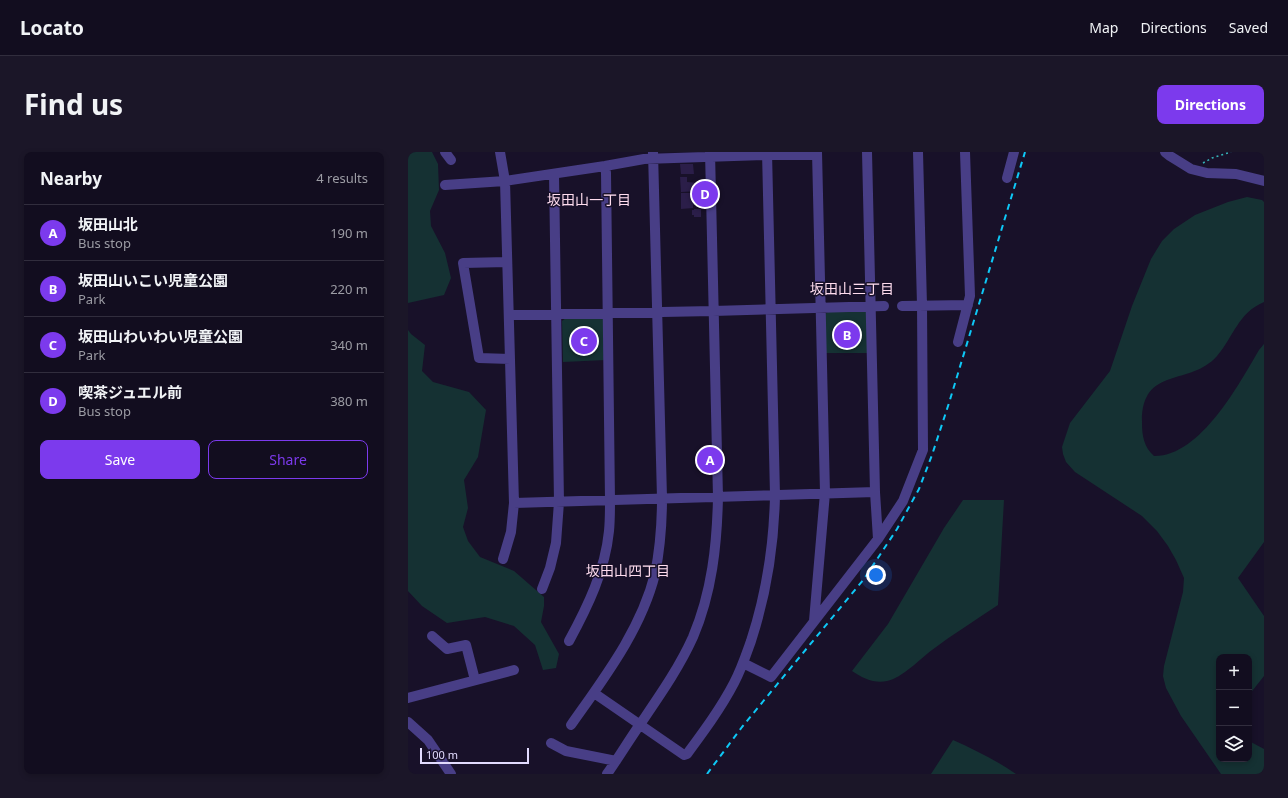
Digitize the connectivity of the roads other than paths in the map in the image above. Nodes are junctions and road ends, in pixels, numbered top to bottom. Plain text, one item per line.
1 (500, 152) edge
2 (867, 152) edge
3 (918, 152) edge
4 (965, 152) edge
5 (1014, 152) edge
6 (1165, 152) edge
7 (767, 153) edge
8 (817, 153) edge
9 (710, 154) edge
10 (654, 155) edge
11 (604, 166) junction
12 (554, 174) junction
13 (1007, 178) dead end
14 (505, 181) junction
15 (1264, 181) edge
16 (445, 185) dead end
17 (507, 262) junction
18 (922, 305) junction
19 (968, 305) junction
20 (884, 306) dead end
21 (902, 306) dead end
22 (871, 307) junction
23 (771, 309) junction
24 (822, 309) junction
25 (713, 311) junction
26 (658, 312) junction
27 (607, 313) junction
28 (556, 314) junction
29 (509, 315) junction
30 (958, 342) dead end
31 (510, 359) junction
32 (875, 492) junction
33 (825, 493) junction
34 (775, 495) junction
35 (718, 497) junction
36 (662, 498) junction
37 (610, 500) junction
38 (559, 502) junction
39 (514, 503) junction
40 (878, 539) junction
41 (503, 559) dead end
42 (542, 589) dead end
43 (814, 622) junction
44 (432, 636) dead end
45 (570, 641) dead end
46 (743, 663) junction
47 (514, 670) dead end
48 (475, 680) junction
49 (594, 693) junction
50 (408, 698) edge
51 (408, 722) edge
52 (571, 725) dead end
53 (640, 725) junction
54 (551, 744) dead end
55 (616, 761) junction
56 (451, 774) edge
57 (607, 774) edge

1 - 14 street
2 - 22 street
3 - 18 street
4 - 19 street
5 - 13 street
6 - 15 street
7 - 8 street
7 - 9 street
7 - 23 street
8 - 24 street
9 - 10 street
9 - 25 street
10 - 11 street
10 - 26 street
11 - 12 street
11 - 27 street
12 - 14 street
12 - 28 street
14 - 16 street
14 - 17 street
17 - 29 street
17 - 31 street
18 - 19 street
18 - 21 street
18 - 40 street
19 - 30 street
20 - 22 street
22 - 24 street
22 - 32 street
23 - 24 street
23 - 25 street
23 - 34 street
24 - 33 street
25 - 26 street
25 - 35 street
26 - 27 street
26 - 36 street
27 - 28 street
27 - 37 street
28 - 29 street
28 - 38 street
29 - 31 street
31 - 39 street
32 - 33 street
32 - 40 street
33 - 34 street
33 - 43 street
34 - 35 street
34 - 46 street
35 - 36 street
35 - 53 street
36 - 37 street
36 - 49 street
37 - 38 street
37 - 45 street
38 - 39 street
38 - 42 street
39 - 41 street
40 - 43 street
43 - 46 street
44 - 48 street
46 - 53 street
47 - 48 street
48 - 50 street
49 - 52 street
49 - 53 street
51 - 56 street
53 - 55 street
54 - 55 street
55 - 57 street

